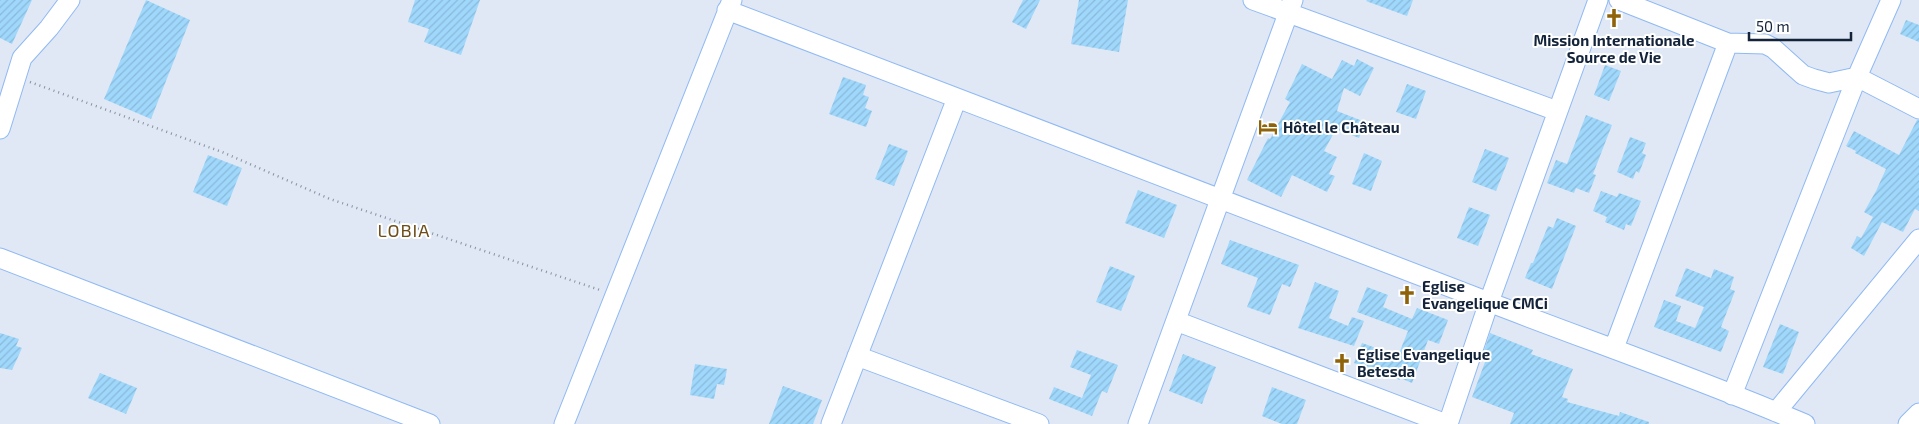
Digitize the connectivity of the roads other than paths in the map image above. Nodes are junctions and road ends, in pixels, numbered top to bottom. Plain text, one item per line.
1 (70, 0) edge
2 (1253, 0) edge
3 (1598, 0) edge
4 (1619, 0) edge
5 (1892, 0) edge
6 (729, 5) edge
7 (1291, 6) edge
8 (1728, 43) junction
9 (1857, 77) junction
10 (957, 98) junction
11 (1919, 109) edge
12 (1557, 111) junction
13 (0, 129) edge
14 (1220, 197) junction
15 (1919, 239) edge
16 (0, 258) edge
17 (1489, 302) junction
18 (1176, 321) junction
19 (1614, 348) junction
20 (857, 356) junction
21 (1732, 395) junction
22 (1776, 412) junction
23 (1919, 413) edge
24 (430, 424) edge
25 (564, 424) edge
26 (831, 424) edge
27 (1039, 424) edge
28 (1138, 424) edge
29 (1447, 424) edge
30 (1805, 424) edge
31 (1908, 424) edge

1 - 13 street
2 - 7 street
3 - 12 street
4 - 8 street
5 - 9 street
6 - 10 street
6 - 25 street
7 - 12 street
7 - 14 street
8 - 9 street
8 - 19 street
9 - 11 street
9 - 21 street
10 - 14 street
10 - 20 street
12 - 17 street
14 - 17 street
14 - 18 street
15 - 22 street
16 - 24 street
17 - 19 street
17 - 29 street
18 - 28 street
18 - 29 street
19 - 21 street
20 - 26 street
20 - 27 street
21 - 22 street
22 - 30 street
23 - 31 street

